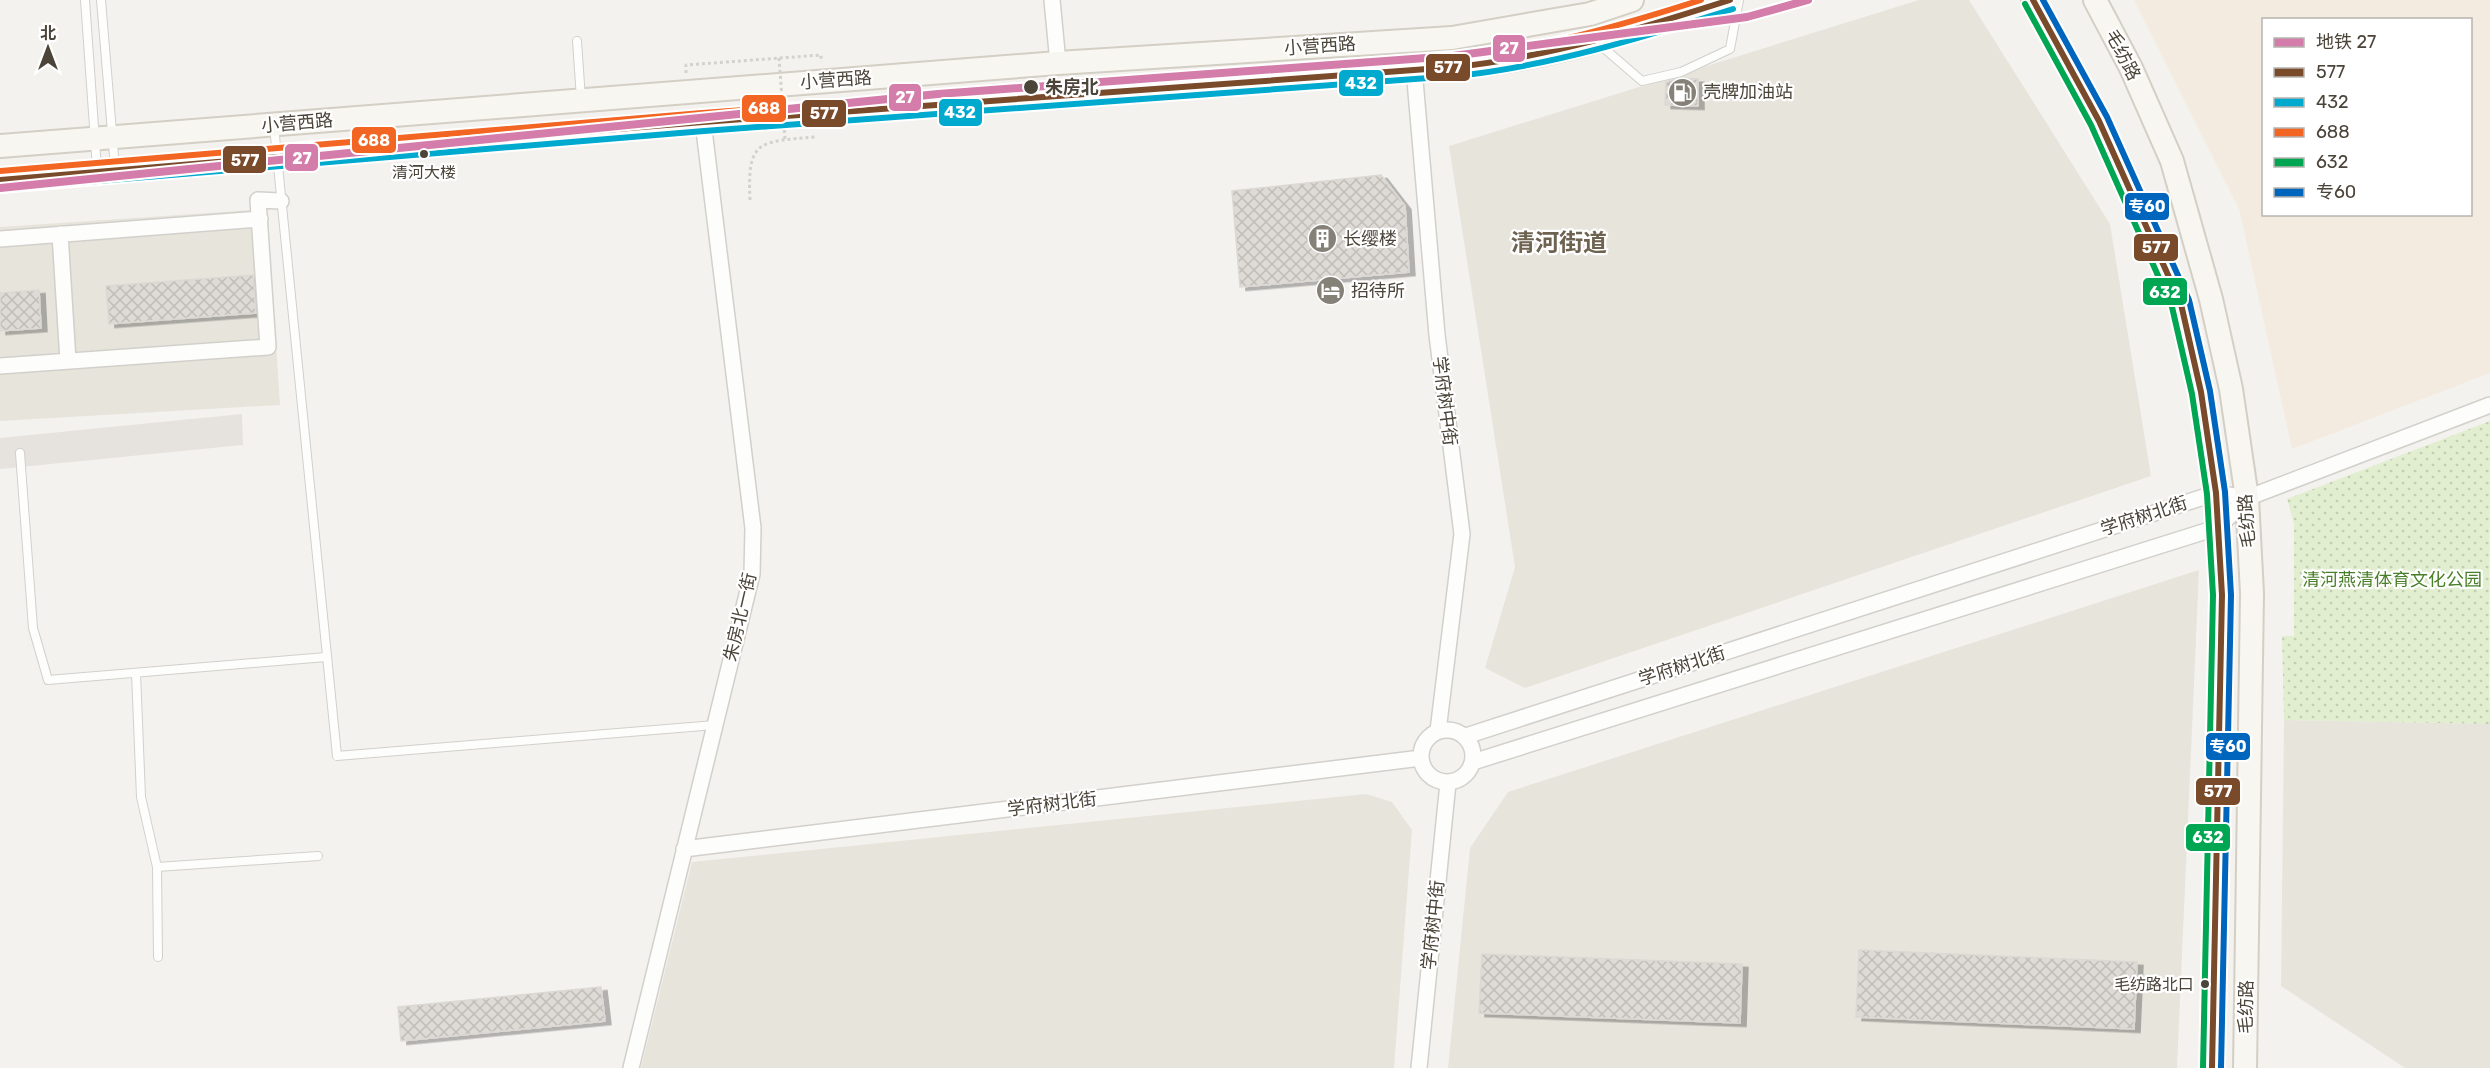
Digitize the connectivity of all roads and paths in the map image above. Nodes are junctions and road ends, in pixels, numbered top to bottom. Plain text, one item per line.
1 (85, 0) edge
2 (101, 0) edge
3 (1052, 0) edge
4 (1632, 0) edge
5 (1730, 0) edge
6 (1739, 0) edge
7 (2033, 0) edge
8 (2095, 0) edge
9 (577, 41) dead end
10 (1598, 43) junction
11 (779, 58) junction
12 (1058, 63) junction
13 (821, 64) dead end
14 (1414, 69) junction
15 (687, 75) dead end
16 (581, 100) junction
17 (703, 122) junction
18 (274, 125) junction
19 (815, 137) dead end
20 (103, 138) junction
21 (785, 139) junction
22 (0, 146) edge
23 (276, 157) junction
24 (106, 170) junction
25 (0, 180) edge
26 (750, 200) dead end
27 (281, 201) junction
28 (260, 219) junction
29 (60, 234) junction
30 (0, 238) edge
31 (68, 361) junction
32 (0, 366) edge
33 (2490, 405) edge
34 (20, 453) dead end
35 (2216, 493) junction
36 (2247, 498) junction
37 (2219, 527) junction
38 (326, 657) junction
39 (136, 673) junction
40 (715, 725) junction
41 (1438, 731) junction
42 (1466, 736) junction
43 (1420, 758) junction
44 (1473, 762) junction
45 (1448, 783) junction
46 (684, 849) junction
47 (318, 856) dead end
48 (157, 867) junction
49 (158, 957) dead end
50 (631, 1068) edge
51 (1419, 1068) edge
52 (2212, 1068) edge
53 (2245, 1068) edge

1 - 20 lane
2 - 20 lane
3 - 12 street
4 - 12 main road, 小营西路
5 - 10 main road, 小营西路
6 - 10 lane
7 - 35 main road, 毛纺路
8 - 36 main road, 毛纺路
9 - 16 lane
10 - 14 main road, 小营西路
11 - 13 path
11 - 15 path
11 - 21 path, bridge
12 - 16 main road, 小营西路
14 - 17 main road, 小营西路
14 - 41 street, 学府树中街
16 - 18 main road, 小营西路
17 - 23 main road, 小营西路
17 - 40 street, 朱房北一街
18 - 20 main road, 小营西路
18 - 23 lane
19 - 21 path
20 - 22 main road, 小营西路
20 - 24 lane
20 - 24 lane
21 - 26 path
23 - 24 main road, 小营西路
23 - 27 lane
24 - 25 main road, 小营西路
27 - 28 street
27 - 38 lane
28 - 29 street
28 - 31 street
29 - 30 street
29 - 31 street
31 - 32 street
33 - 36 street
34 - 39 lane
35 - 36 street, 学府树北街
35 - 37 main road, 毛纺路
35 - 42 street, 学府树北街
36 - 37 street, 学府树北街
36 - 53 main road, 毛纺路
37 - 44 street, 学府树北街
37 - 52 main road, 毛纺路
38 - 39 lane
38 - 40 lane
39 - 48 lane
40 - 46 street, 朱房北一街
41 - 42 street
41 - 43 street
42 - 44 street
43 - 45 street
43 - 46 street, 学府树北街
44 - 45 street
45 - 51 street, 学府树中街
46 - 50 street, 朱房北一街
47 - 48 lane
48 - 49 lane

